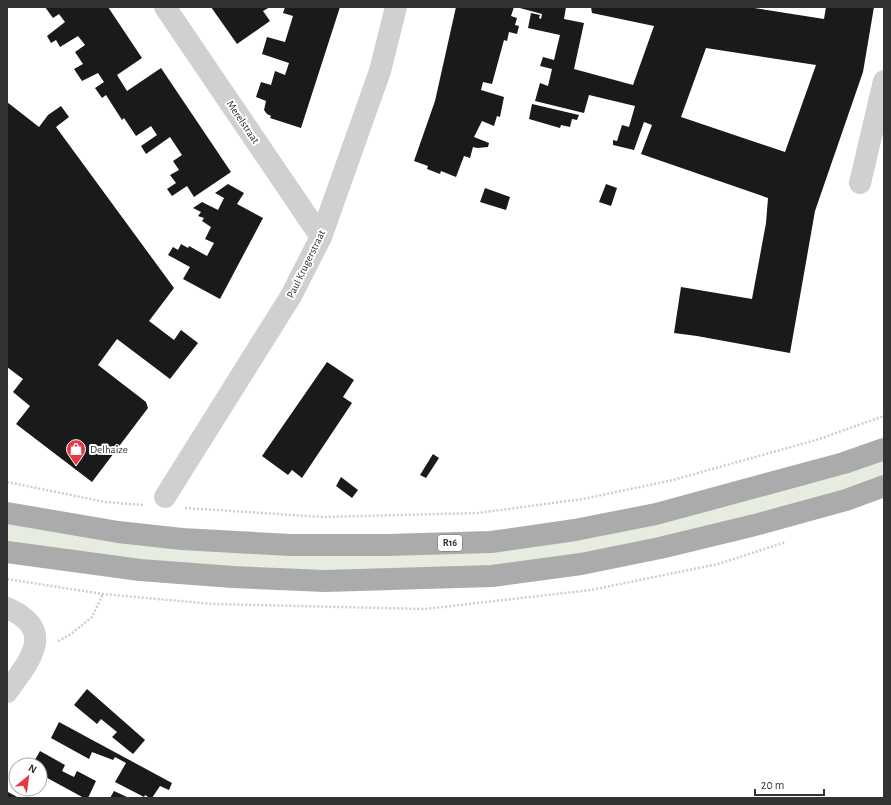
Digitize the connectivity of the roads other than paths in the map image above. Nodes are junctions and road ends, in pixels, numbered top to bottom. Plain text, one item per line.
1 (166, 7) edge
2 (396, 7) edge
3 (884, 81) edge
4 (874, 159) edge
5 (860, 183) dead end
6 (321, 237) junction
7 (884, 449) edge
8 (884, 486) edge
9 (166, 503) road end
10 (7, 513) edge
11 (7, 552) edge
12 (7, 608) edge
13 (7, 692) edge

1 - 6 street, Merelstraat
2 - 6 street, Paul Krugerstraat
3 - 4 street
4 - 5 street
6 - 9 street, Paul Krugerstraat
7 - 10 main road, R16
8 - 11 main road
12 - 13 street

